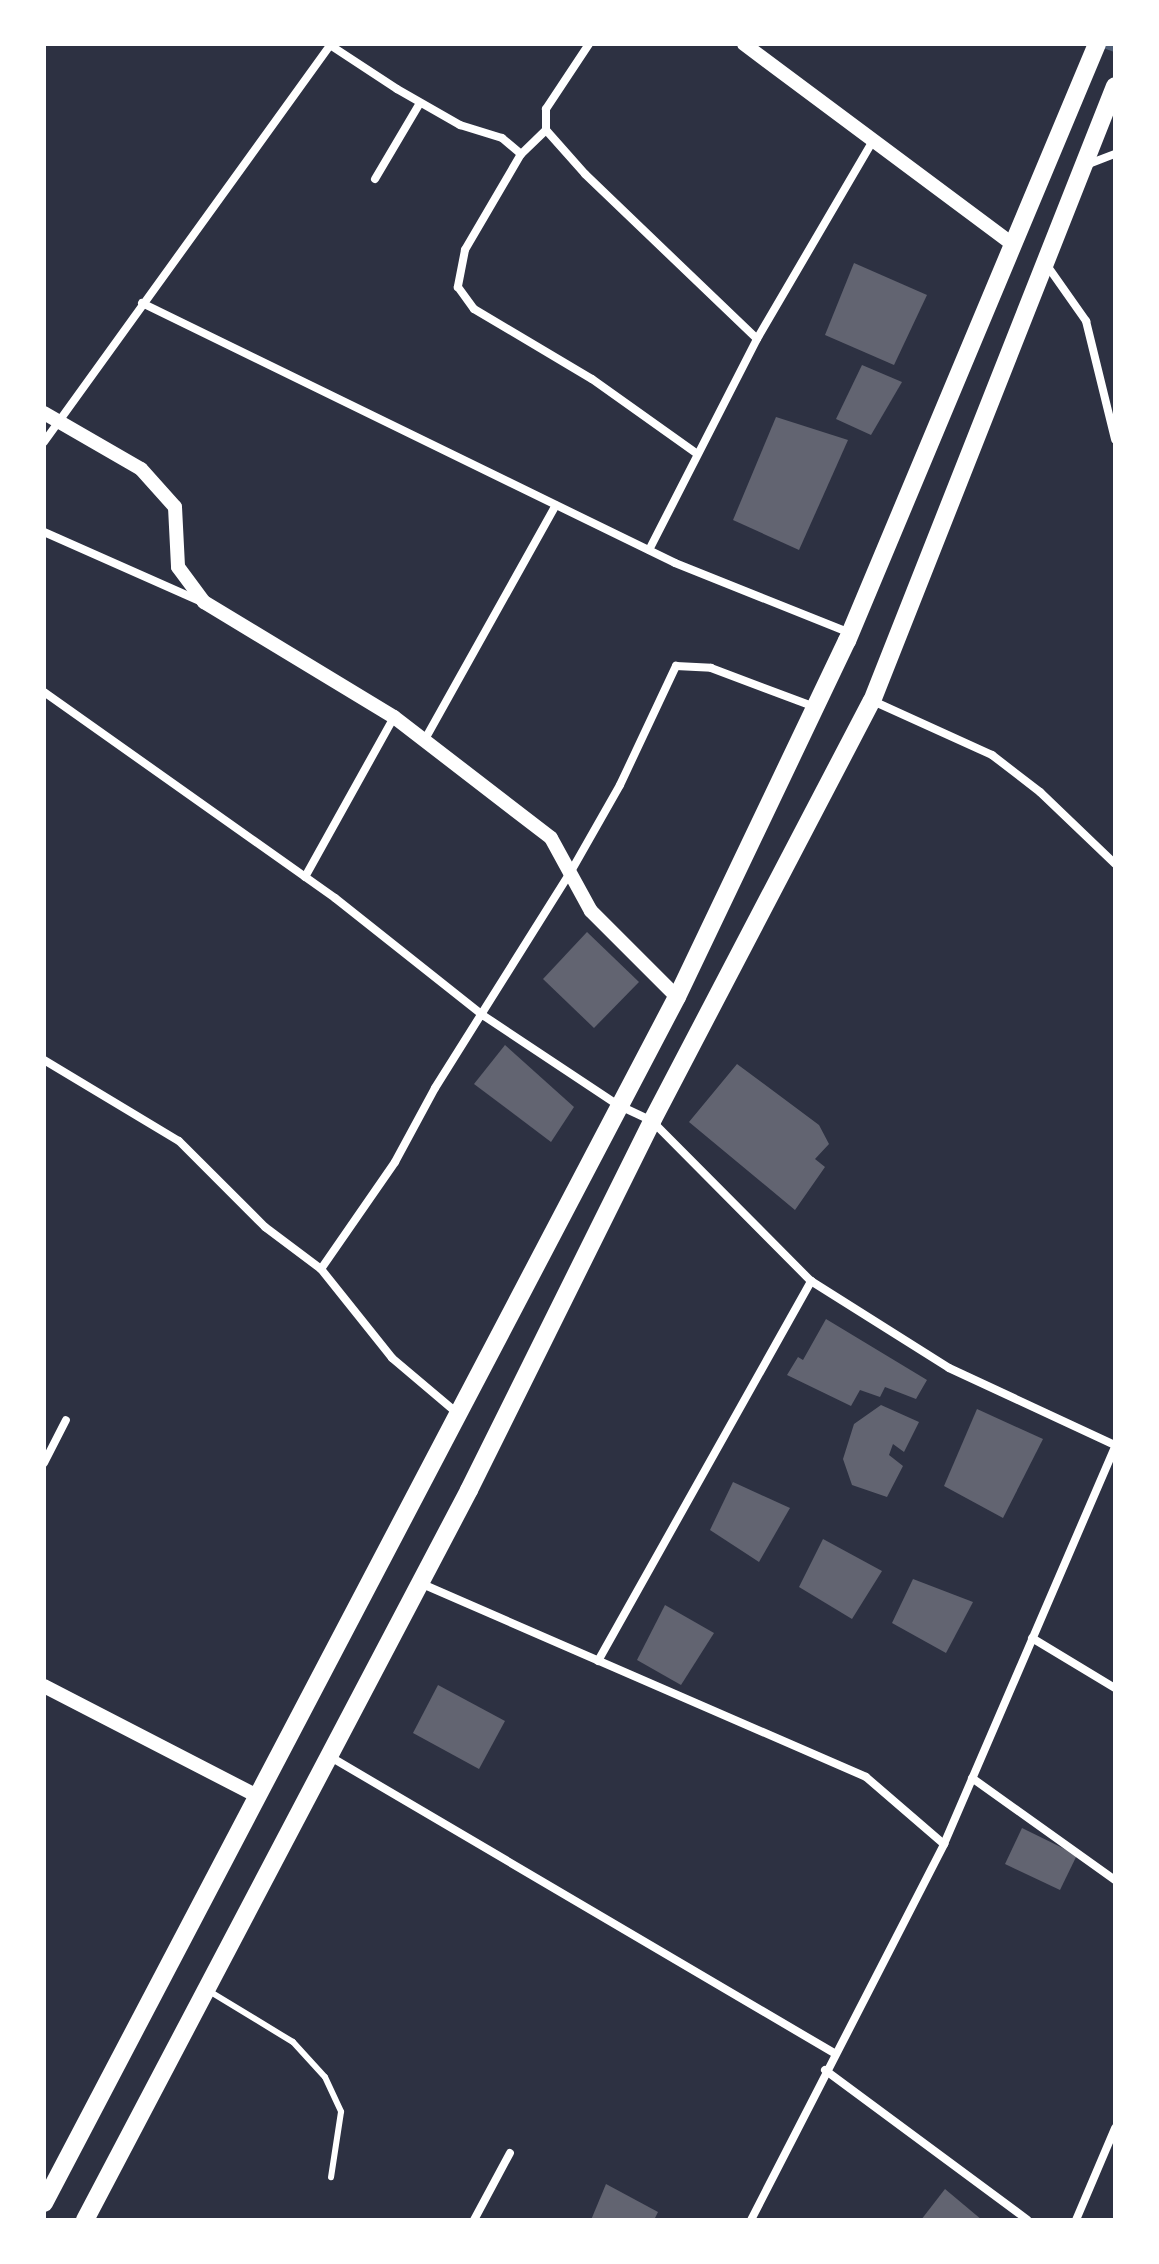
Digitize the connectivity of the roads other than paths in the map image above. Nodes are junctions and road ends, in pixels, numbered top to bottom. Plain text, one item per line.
1 (331, 44) edge
2 (589, 44) edge
3 (744, 44) edge
4 (1097, 44) edge
5 (1115, 86) edge
6 (420, 103) junction
7 (546, 130) junction
8 (872, 142) junction
9 (521, 154) junction
10 (1115, 154) edge
11 (1084, 166) junction
12 (375, 179) dead end
13 (1012, 244) junction
14 (1045, 261) junction
15 (142, 303) junction
16 (757, 339) junction
17 (50, 417) edge
18 (1115, 439) edge
19 (44, 442) edge
20 (696, 453) junction
21 (556, 505) junction
22 (44, 532) edge
23 (649, 550) junction
24 (204, 602) junction
25 (851, 633) junction
26 (44, 692) edge
27 (872, 701) junction
28 (816, 707) junction
29 (394, 717) junction
30 (424, 741) junction
31 (1115, 864) edge
32 (570, 873) junction
33 (305, 877) junction
34 (677, 997) junction
35 (484, 1016) junction
36 (44, 1060) edge
37 (618, 1105) junction
38 (652, 1121) junction
39 (321, 1269) junction
40 (811, 1281) junction
41 (457, 1413) junction
42 (66, 1420) dead end
43 (1115, 1445) edge
44 (44, 1463) edge
45 (419, 1583) junction
46 (1032, 1638) junction
47 (598, 1661) junction
48 (44, 1686) edge
49 (1115, 1688) edge
50 (328, 1755) junction
51 (972, 1778) junction
52 (257, 1796) junction
53 (944, 1844) junction
54 (1115, 1880) edge
55 (206, 1989) junction
56 (834, 2053) junction
57 (825, 2070) junction
58 (1115, 2128) edge
59 (510, 2153) dead end
60 (331, 2177) dead end
61 (49, 2179) edge
62 (44, 2203) edge
63 (85, 2220) edge
64 (474, 2220) edge
65 (751, 2220) edge
66 (1028, 2220) edge
67 (1076, 2220) edge

1 - 6 street
1 - 15 street
2 - 7 street
3 - 8 street
4 - 13 highway
5 - 11 highway
6 - 9 street
6 - 12 street
7 - 9 street
7 - 16 street
8 - 13 street
8 - 16 street
9 - 20 street
10 - 11 street
11 - 14 highway
13 - 25 highway
14 - 18 street
14 - 27 highway
15 - 17 street
15 - 21 street
16 - 20 street
17 - 19 street
17 - 24 street
20 - 23 street
21 - 23 street
21 - 30 street
22 - 24 street
23 - 25 street
24 - 29 street
25 - 28 highway
26 - 33 street
27 - 31 street
27 - 38 highway
28 - 32 street
28 - 34 highway
29 - 30 street
29 - 33 street
30 - 32 street
32 - 34 street
32 - 35 street
33 - 35 street
34 - 37 highway
35 - 37 street
35 - 39 street
36 - 39 street
37 - 38 street
37 - 41 highway
38 - 40 street
38 - 45 highway
39 - 41 street
40 - 43 street
40 - 47 street
41 - 52 highway
42 - 44 street
43 - 46 street
45 - 47 street
45 - 50 highway
46 - 49 street
46 - 51 street
47 - 53 street
48 - 52 street
50 - 55 highway
50 - 56 street
51 - 53 street
51 - 54 street
52 - 61 highway
53 - 56 street
55 - 60 lane
55 - 63 highway
56 - 57 street
57 - 65 street
57 - 66 street
58 - 67 street
59 - 64 street
61 - 62 highway

